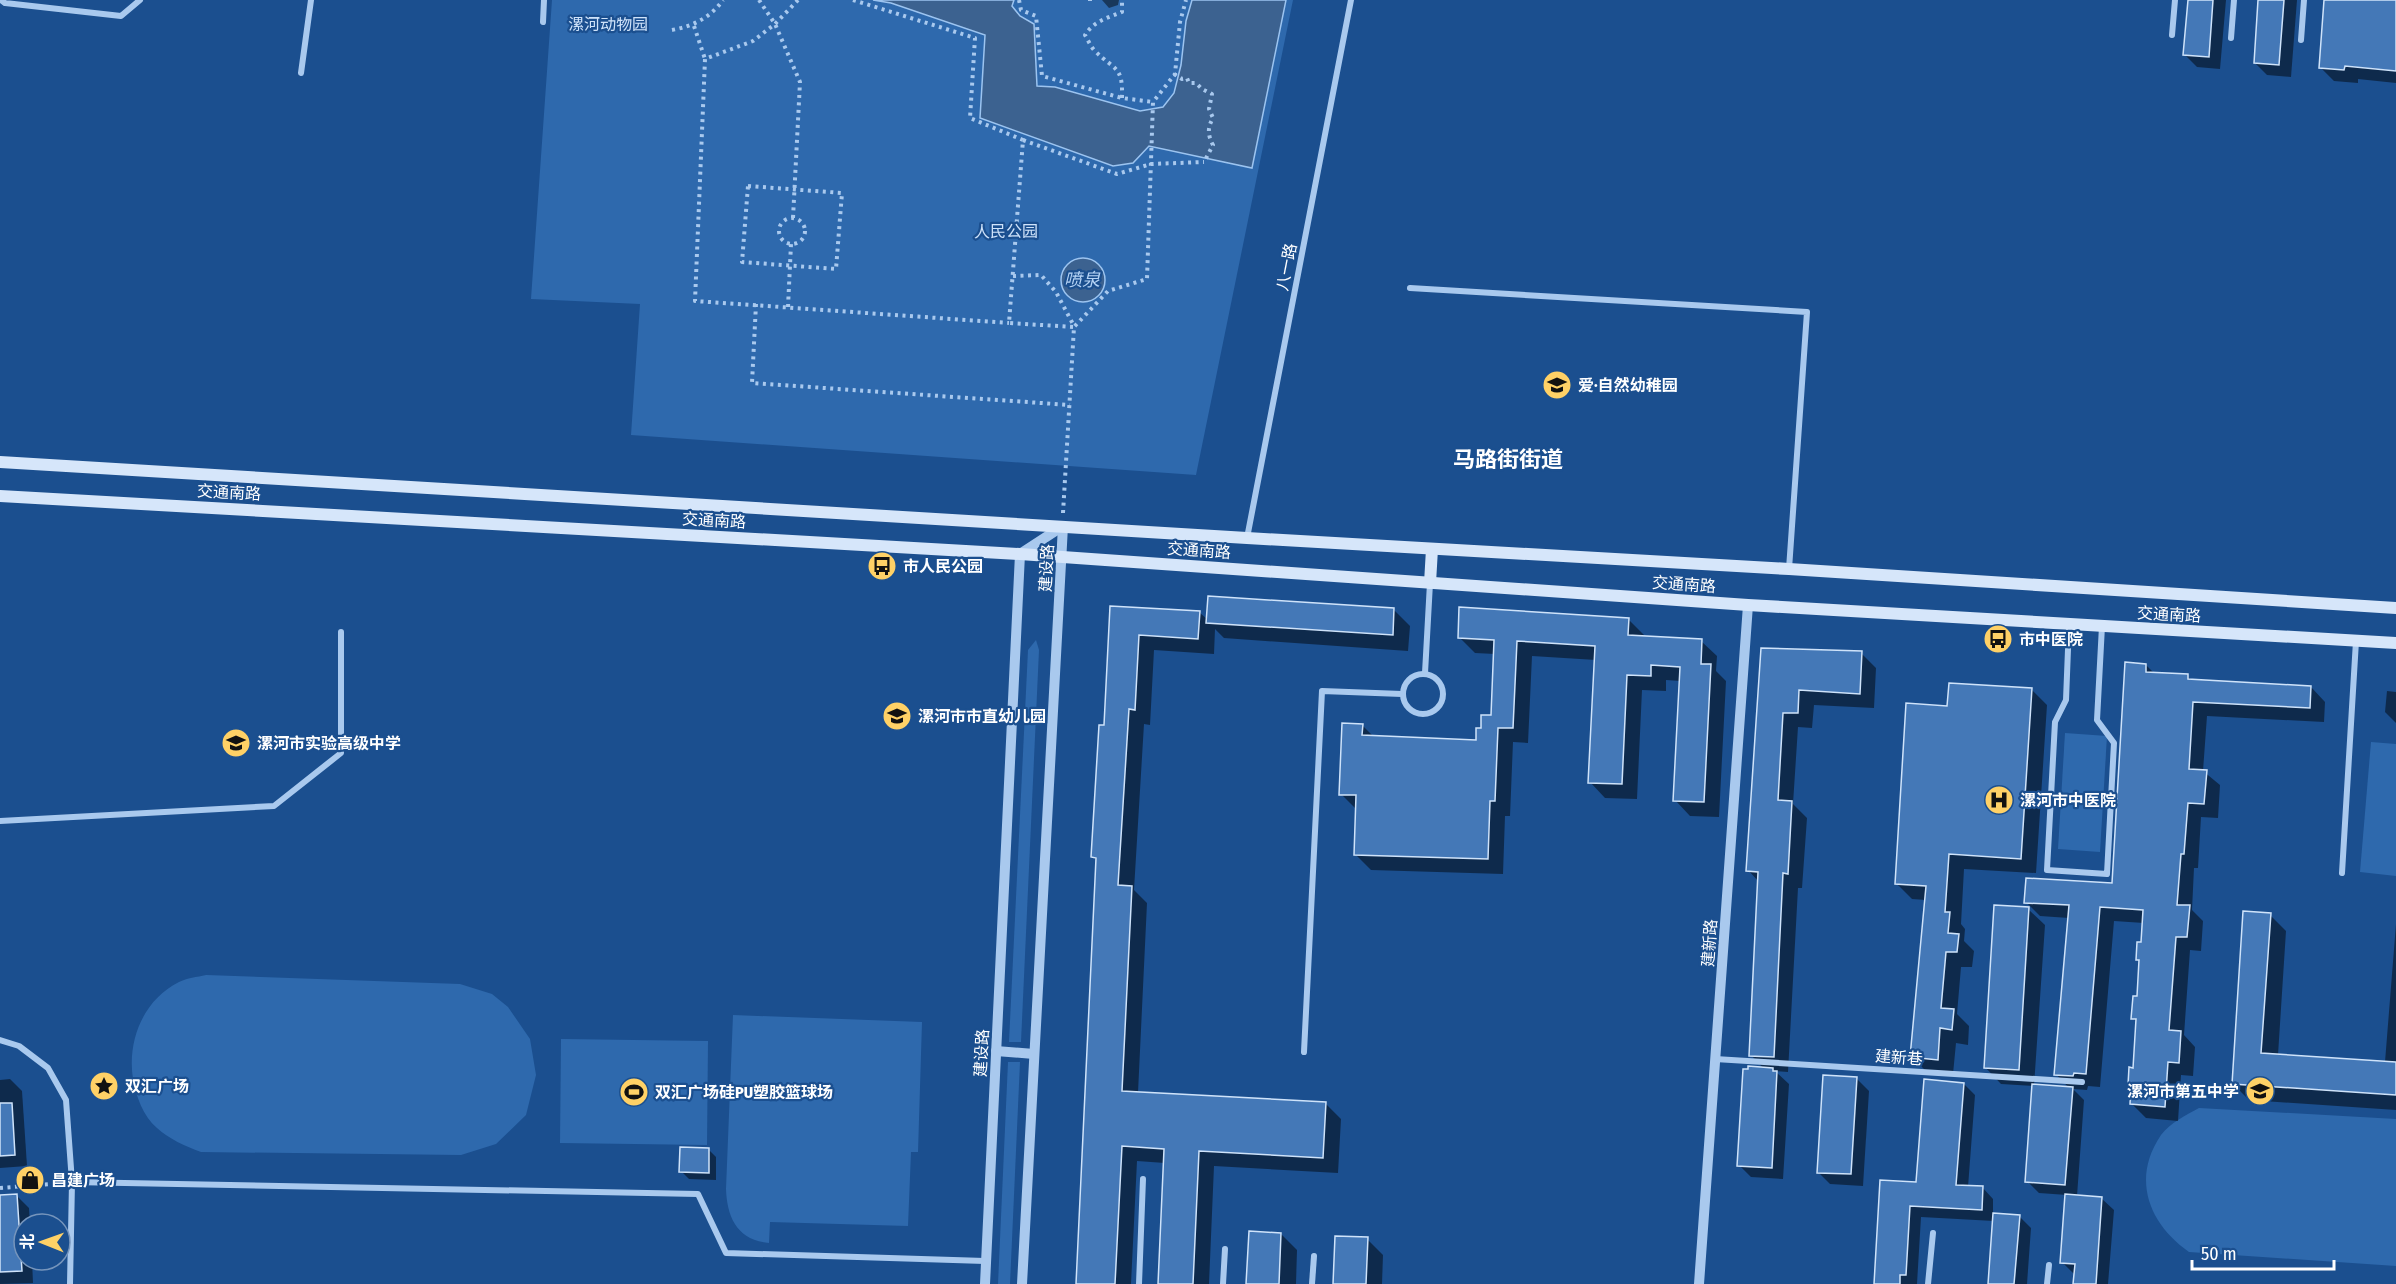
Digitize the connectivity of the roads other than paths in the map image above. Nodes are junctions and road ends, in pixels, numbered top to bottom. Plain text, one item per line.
1 (1, 0) edge
2 (140, 0) edge
3 (311, 0) edge
4 (544, 0) edge
5 (1351, 0) edge
6 (2175, 0) edge
7 (2234, 0) edge
8 (2304, 0) edge
9 (543, 22) dead end
10 (2172, 35) dead end
11 (2231, 38) dead end
12 (2301, 40) dead end
13 (302, 74) dead end
14 (1410, 288) dead end
15 (0, 462) edge
16 (0, 496) edge
17 (1063, 526) junction
18 (1247, 538) junction
19 (1432, 549) junction
20 (1020, 554) junction
21 (1061, 556) junction
22 (1789, 569) junction
23 (1430, 583) junction
24 (1748, 605) junction
25 (2396, 608) edge
26 (2069, 624) junction
27 (2102, 626) junction
28 (341, 632) dead end
29 (2356, 641) junction
30 (2396, 644) edge
31 (1425, 674) junction
32 (1402, 694) junction
33 (0, 821) edge
34 (2342, 873) dead end
35 (0, 1041) edge
36 (996, 1051) junction
37 (1304, 1052) dead end
38 (1034, 1054) junction
39 (1716, 1059) junction
40 (2082, 1083) dead end
41 (1143, 1179) dead end
42 (72, 1182) junction
43 (1933, 1233) dead end
44 (1225, 1249) dead end
45 (1314, 1256) dead end
46 (986, 1261) junction
47 (2049, 1265) dead end
48 (70, 1284) edge
49 (985, 1284) edge
50 (1022, 1284) edge
51 (1139, 1284) edge
52 (1224, 1284) edge
53 (1312, 1284) edge
54 (1699, 1284) edge
55 (1928, 1284) edge
56 (2047, 1284) edge

1 - 2 street
3 - 13 street
4 - 9 street
5 - 18 street, 八一路
6 - 10 street
7 - 11 street
8 - 12 street
14 - 22 street
15 - 17 main road, 交通南路
16 - 20 main road, 交通南路
17 - 18 main road, 交通南路
17 - 20 street, 建设路
17 - 21 street, 建设路
18 - 19 main road, 交通南路
19 - 22 main road, 交通南路
19 - 23 main road
20 - 21 main road, 交通南路
20 - 36 street, 建设路
21 - 23 main road, 交通南路
21 - 38 street, 建设路
22 - 25 main road, 交通南路
23 - 24 main road, 交通南路
23 - 31 street
24 - 26 main road, 交通南路
24 - 39 street, 建新路
26 - 27 main road, 交通南路
26 - 27 street
27 - 29 main road, 交通南路
28 - 33 street
29 - 30 main road, 交通南路
29 - 34 street
31 - 32 street
31 - 32 street
32 - 37 street
35 - 42 street
36 - 38 street
36 - 46 street, 建设路
38 - 50 street, 建设路
39 - 40 street, 建新巷
39 - 54 street, 建新路
41 - 51 street
42 - 46 street
42 - 48 street
43 - 55 street
44 - 52 street
45 - 53 street
46 - 49 street, 建设路
47 - 56 street

